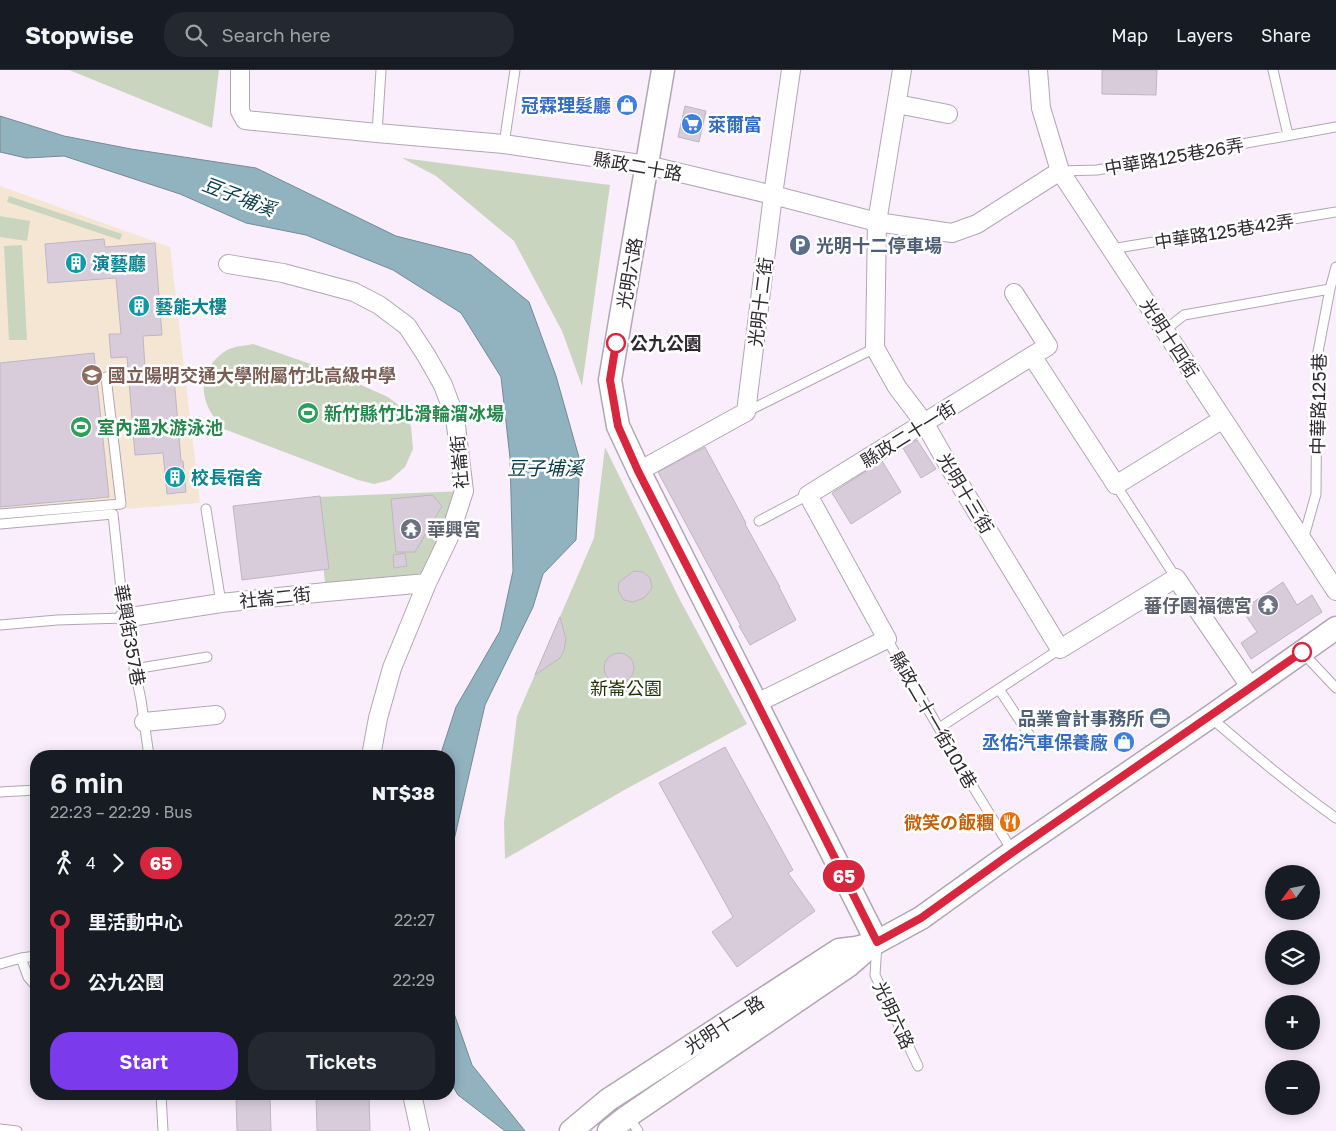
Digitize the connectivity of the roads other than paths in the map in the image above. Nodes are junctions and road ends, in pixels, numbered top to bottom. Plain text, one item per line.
1 (240, 70) edge
2 (381, 70) edge
3 (515, 70) edge
4 (663, 70) edge
5 (790, 70) edge
6 (902, 70) edge
7 (1038, 70) edge
8 (1273, 70) edge
9 (897, 104) junction
10 (948, 114) dead end
11 (1336, 126) edge
12 (377, 133) junction
13 (1288, 135) junction
14 (504, 144) junction
15 (647, 165) junction
16 (1060, 171) junction
17 (773, 195) junction
18 (1336, 212) edge
19 (877, 222) junction
20 (1112, 249) junction
21 (228, 264) dead end
22 (1336, 269) edge
23 (1330, 289) junction
24 (1014, 292) dead end
25 (1165, 330) junction
26 (874, 348) junction
27 (1032, 356) junction
28 (106, 377) dead end
29 (746, 412) junction
30 (1223, 419) junction
31 (924, 424) junction
32 (638, 471) junction
33 (1116, 485) junction
34 (808, 495) junction
35 (206, 509) dead end
36 (0, 514) edge
37 (759, 520) dead end
38 (0, 524) edge
39 (1303, 540) junction
40 (1176, 578) junction
41 (427, 583) junction
42 (1336, 591) edge
43 (221, 603) junction
44 (124, 618) junction
45 (0, 625) edge
46 (1336, 628) edge
47 (887, 639) junction
48 (1060, 649) junction
49 (1302, 652) junction
50 (207, 657) dead end
51 (134, 669) junction
52 (1251, 688) junction
53 (1336, 688) edge
54 (999, 689) junction
55 (757, 703) junction
56 (216, 715) dead end
57 (1210, 717) junction
58 (144, 722) junction
59 (939, 728) junction
60 (1034, 742) dead end
61 (148, 750) edge
62 (372, 750) edge
63 (30, 790) edge
64 (0, 792) edge
65 (1336, 818) edge
66 (1013, 852) junction
67 (877, 942) junction
68 (30, 957) edge
69 (21, 958) junction
70 (0, 964) edge
71 (30, 979) edge
72 (918, 1066) dead end
73 (161, 1100) edge
74 (413, 1100) edge
75 (633, 1123) edge
76 (575, 1127) edge
77 (0, 1129) edge
78 (17, 1131) edge
79 (163, 1131) edge
80 (420, 1131) edge
81 (609, 1131) edge

1 - 12 street, 縣政二十路
2 - 12 lane
3 - 14 lane
4 - 15 street, 光明六路
5 - 17 street, 光明十二街
6 - 9 street
7 - 16 street, 光明十四街
8 - 13 lane
9 - 10 street
9 - 19 street
11 - 13 lane, 中華路125巷26弄
12 - 14 street, 縣政二十路
13 - 16 lane, 中華路125巷26弄
14 - 15 street, 縣政二十路
15 - 17 street, 縣政二十路
15 - 32 street, 光明六路
16 - 19 street, 縣政二十路
16 - 20 street, 光明十四街
17 - 19 street, 縣政二十路
17 - 29 street, 光明十二街
18 - 20 lane, 中華路125巷42弄
19 - 26 street
20 - 25 street, 光明十四街
21 - 41 street, 社崙街
22 - 23 lane, 中華路125巷
23 - 25 lane
23 - 39 lane, 中華路125巷
24 - 27 street, 縣政二十一街
25 - 30 street, 光明十四街
26 - 29 lane
26 - 31 street, 光明十三街
27 - 31 street, 縣政二十一街
27 - 33 street
28 - 36 lane
29 - 32 street
30 - 33 street
30 - 39 street, 光明十四街
31 - 34 street, 縣政二十一街
31 - 48 street, 光明十三街
32 - 55 street, 光明六路
33 - 40 lane
34 - 37 lane
34 - 47 street
35 - 43 lane
38 - 44 lane, 華興街357巷
39 - 42 street, 光明十四街
40 - 48 street
40 - 52 street
41 - 43 street, 社崙二街
41 - 62 street, 社崙街
43 - 44 street, 社崙二街
44 - 45 lane
44 - 51 lane, 華興街357巷
46 - 49 street, 光明十一路
47 - 55 street
47 - 59 lane, 縣政二十一街101巷
48 - 54 lane
49 - 52 street, 光明十一路
49 - 53 lane
50 - 51 lane
51 - 58 lane, 華興街357巷
52 - 57 street, 光明十一路
54 - 59 lane
54 - 60 lane
55 - 67 street, 光明六路
56 - 58 street
57 - 65 lane
57 - 66 street, 光明十一路
58 - 61 lane, 華興街357巷
59 - 66 lane, 縣政二十一街101巷
63 - 64 lane
66 - 67 street, 光明十一路
67 - 72 lane, 光明六路
67 - 75 street, 光明十一路
67 - 76 street, 光明十一路
68 - 69 lane
69 - 70 lane
69 - 71 lane
73 - 79 lane
74 - 80 street
75 - 81 street, 光明十一路
77 - 78 lane

